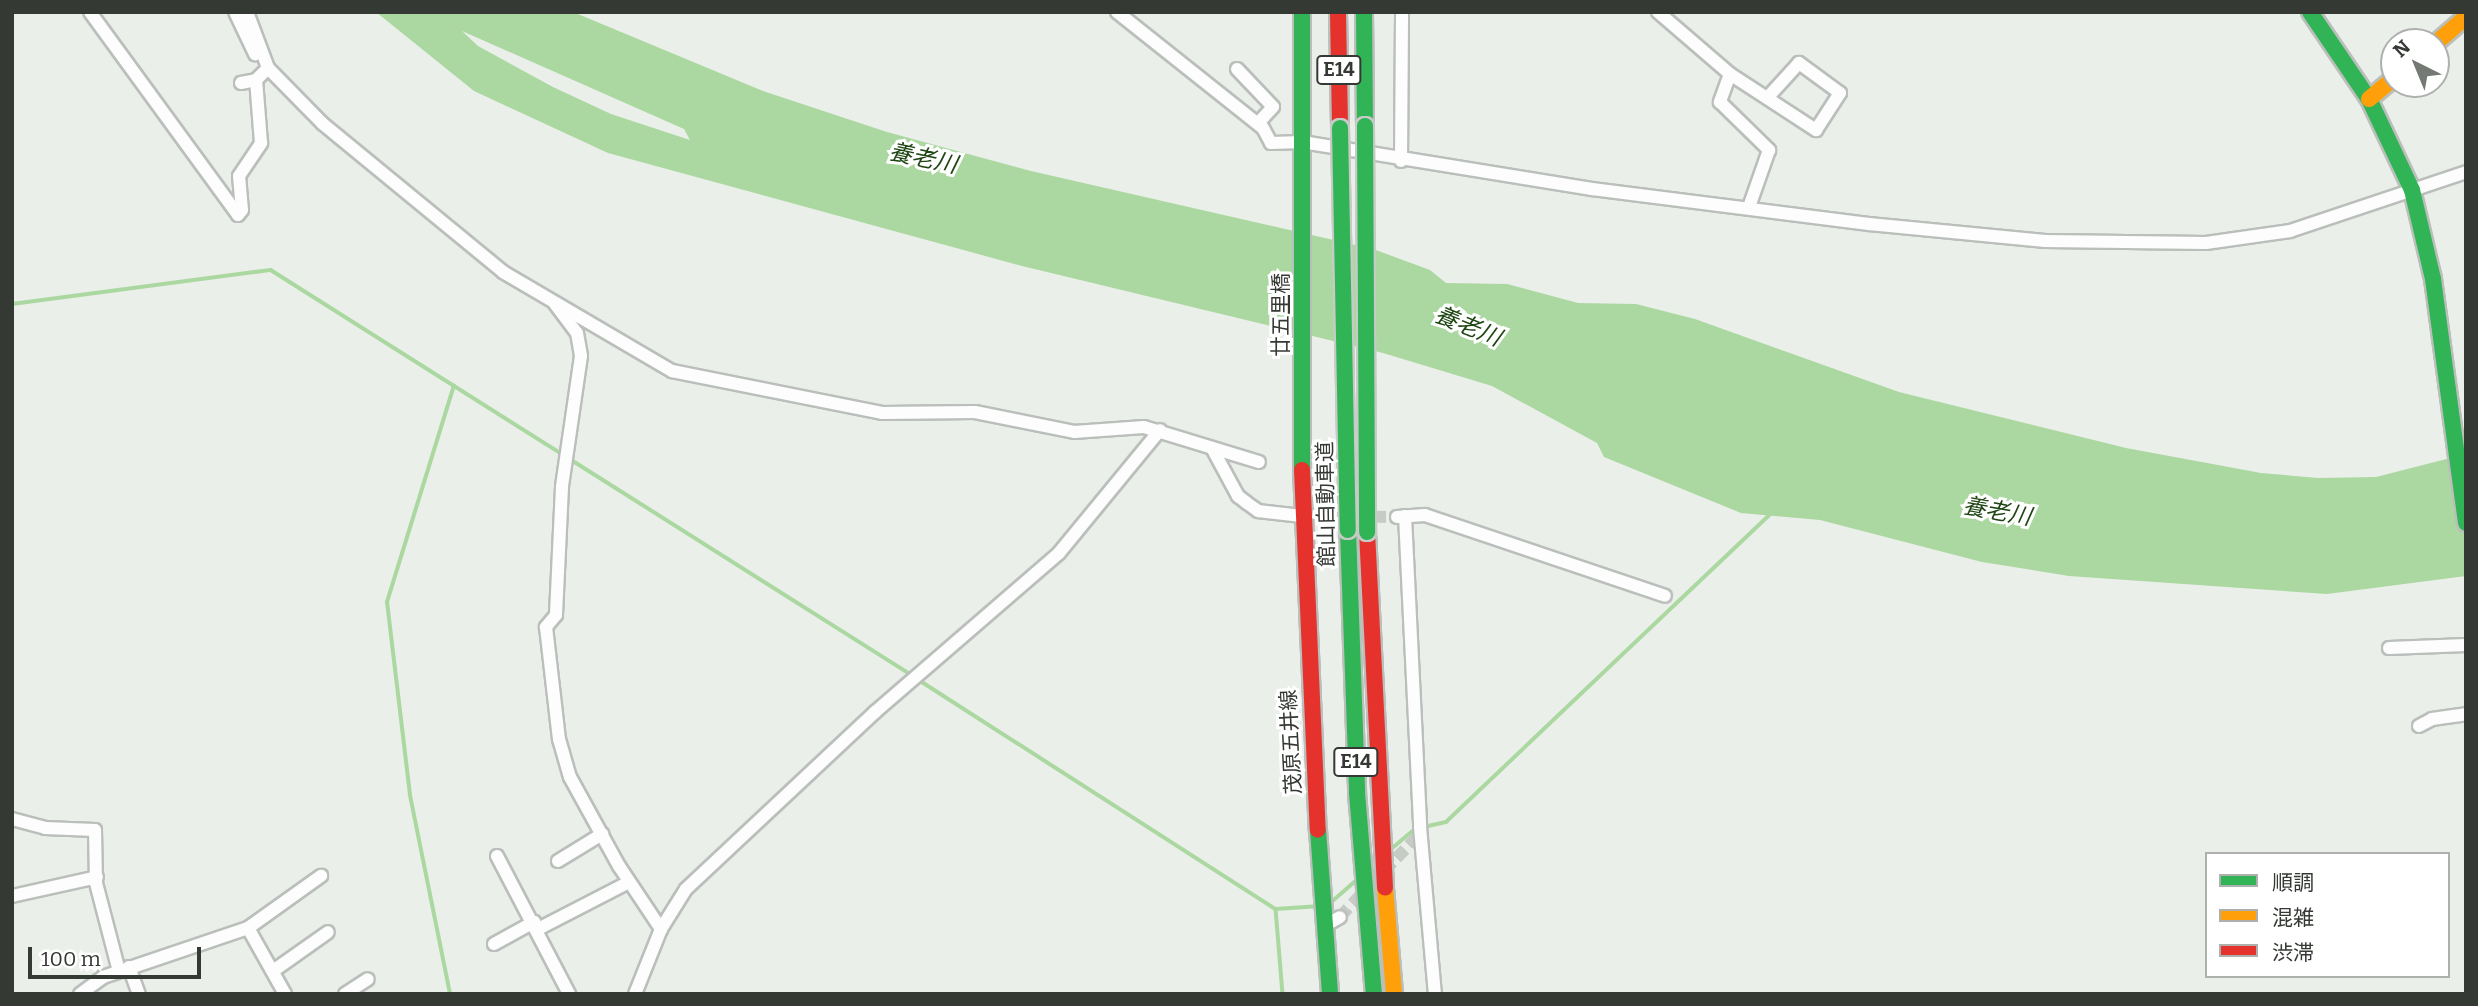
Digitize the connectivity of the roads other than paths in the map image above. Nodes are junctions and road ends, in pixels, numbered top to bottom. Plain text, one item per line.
1 (90, 12) edge
2 (236, 12) edge
3 (247, 12) edge
4 (1116, 12) edge
5 (1302, 12) edge
6 (1338, 12) edge
7 (1364, 12) edge
8 (1402, 12) edge
9 (1658, 12) edge
10 (2309, 12) edge
11 (2466, 17) edge
12 (2450, 31) edge
13 (1237, 69) dead end
14 (262, 74) junction
15 (1730, 74) junction
16 (241, 83) dead end
17 (2380, 90) edge
18 (1767, 98) junction
19 (2369, 99) junction
20 (1258, 123) junction
21 (1302, 142) junction
22 (1401, 161) junction
23 (2466, 172) edge
24 (2412, 190) junction
25 (1749, 207) junction
26 (553, 301) junction
27 (1160, 430) junction
28 (1212, 448) junction
29 (1259, 462) dead end
30 (1303, 488) joint
31 (1302, 516) junction
32 (2466, 523) edge
33 (1665, 596) dead end
34 (2466, 645) edge
35 (2389, 648) dead end
36 (2466, 713) edge
37 (2418, 726) dead end
38 (12, 819) edge
39 (602, 834) junction
40 (497, 856) dead end
41 (558, 861) dead end
42 (321, 876) dead end
43 (97, 877) junction
44 (629, 882) junction
45 (12, 896) edge
46 (1340, 917) tunnel mouth
47 (536, 925) junction
48 (1324, 926) junction
49 (248, 928) junction
50 (661, 929) junction
51 (328, 932) dead end
52 (494, 944) dead end
53 (124, 969) junction
54 (273, 971) junction
55 (368, 979) dead end
56 (80, 994) edge
57 (139, 994) edge
58 (285, 994) edge
59 (345, 994) edge
60 (569, 994) edge
61 (635, 994) edge
62 (1330, 994) edge
63 (1374, 994) edge
64 (1394, 994) edge
65 (1435, 994) edge

1 - 14 street
2 - 14 street
3 - 14 street
4 - 20 street
5 - 21 main road
6 - 63 main road, 館山自動車道 / E14, bridge
7 - 64 main road, 館山自動車道 / E14, bridge
8 - 22 street
9 - 15 street
10 - 19 main road
11 - 12 main road
13 - 20 street
14 - 16 street
14 - 26 street
15 - 18 street
15 - 25 street
17 - 19 main road
18 - 18 street
19 - 24 main road
20 - 21 street
21 - 22 street
21 - 30 main road, 廿五里橋
22 - 25 street
23 - 24 street
24 - 25 street
24 - 32 main road
26 - 27 street
26 - 39 street
27 - 28 street
27 - 50 street
28 - 29 street
28 - 31 street
30 - 31 main road, 茂原五井線
31 - 48 main road, 茂原五井線
33 - 65 street
34 - 35 street
36 - 37 street
38 - 43 street
39 - 41 street
39 - 44 street
40 - 47 street
42 - 49 street
43 - 45 street
43 - 53 street
44 - 47 street
44 - 50 street
46 - 48 street
47 - 52 street
47 - 60 street
48 - 62 main road, 茂原五井線
49 - 53 street
49 - 54 street
50 - 61 street
51 - 54 street
53 - 56 street
53 - 57 street
54 - 58 street
55 - 59 street

